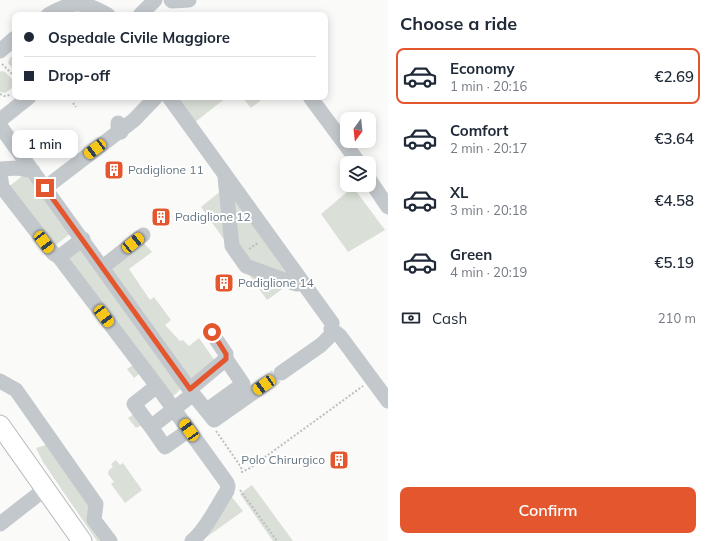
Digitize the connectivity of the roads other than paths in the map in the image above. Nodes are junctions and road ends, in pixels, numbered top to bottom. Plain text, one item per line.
1 (53, 0) edge
2 (155, 0) edge
3 (171, 0) edge
4 (188, 0) edge
5 (78, 2) edge
6 (46, 12) edge
7 (53, 12) edge
8 (104, 12) edge
9 (140, 12) edge
10 (13, 100) edge
11 (15, 100) edge
12 (148, 100) edge
13 (153, 100) edge
14 (160, 100) edge
15 (171, 100) edge
16 (312, 100) edge
17 (0, 104) edge
18 (145, 119) dead end
19 (0, 120) edge
20 (0, 126) edge
21 (120, 127) dead end
22 (354, 156) edge
23 (0, 169) edge
24 (33, 171) junction
25 (0, 174) edge
26 (225, 176) junction
27 (45, 188) junction
28 (376, 189) edge
29 (388, 207) edge
30 (143, 235) dead end
31 (83, 239) junction
32 (59, 257) junction
33 (103, 267) junction
34 (303, 284) junction
35 (331, 329) junction
36 (212, 332) dead end
37 (226, 359) junction
38 (281, 373) tunnel mouth
39 (0, 381) edge
40 (264, 385) tunnel mouth
41 (158, 386) junction
42 (192, 391) junction
43 (386, 394) edge
44 (174, 410) junction
45 (210, 415) junction
46 (0, 425) edge
47 (151, 427) junction
48 (189, 430) junction
49 (45, 489) junction
50 (0, 524) edge
51 (82, 541) edge
52 (110, 541) edge
53 (192, 541) edge

1 - 6 street
2 - 9 street
3 - 4 street
5 - 7 street
5 - 8 street
10 - 17 street
11 - 19 street
12 - 21 street
13 - 27 street
14 - 18 street
15 - 26 street
16 - 22 street
20 - 24 street
23 - 24 street
24 - 27 street
25 - 32 street
26 - 34 street
26 - 34 street
27 - 31 street
28 - 29 street
30 - 33 street
31 - 32 street
31 - 33 street
32 - 41 street
33 - 42 street
34 - 35 street
35 - 38 street
35 - 43 street
36 - 37 street
37 - 42 street
37 - 45 street
39 - 52 street
40 - 45 street
41 - 44 street
41 - 47 street
42 - 44 street
42 - 45 street
44 - 47 street
44 - 48 street
46 - 49 main road
47 - 48 street
48 - 53 street
49 - 50 street
49 - 51 main road

